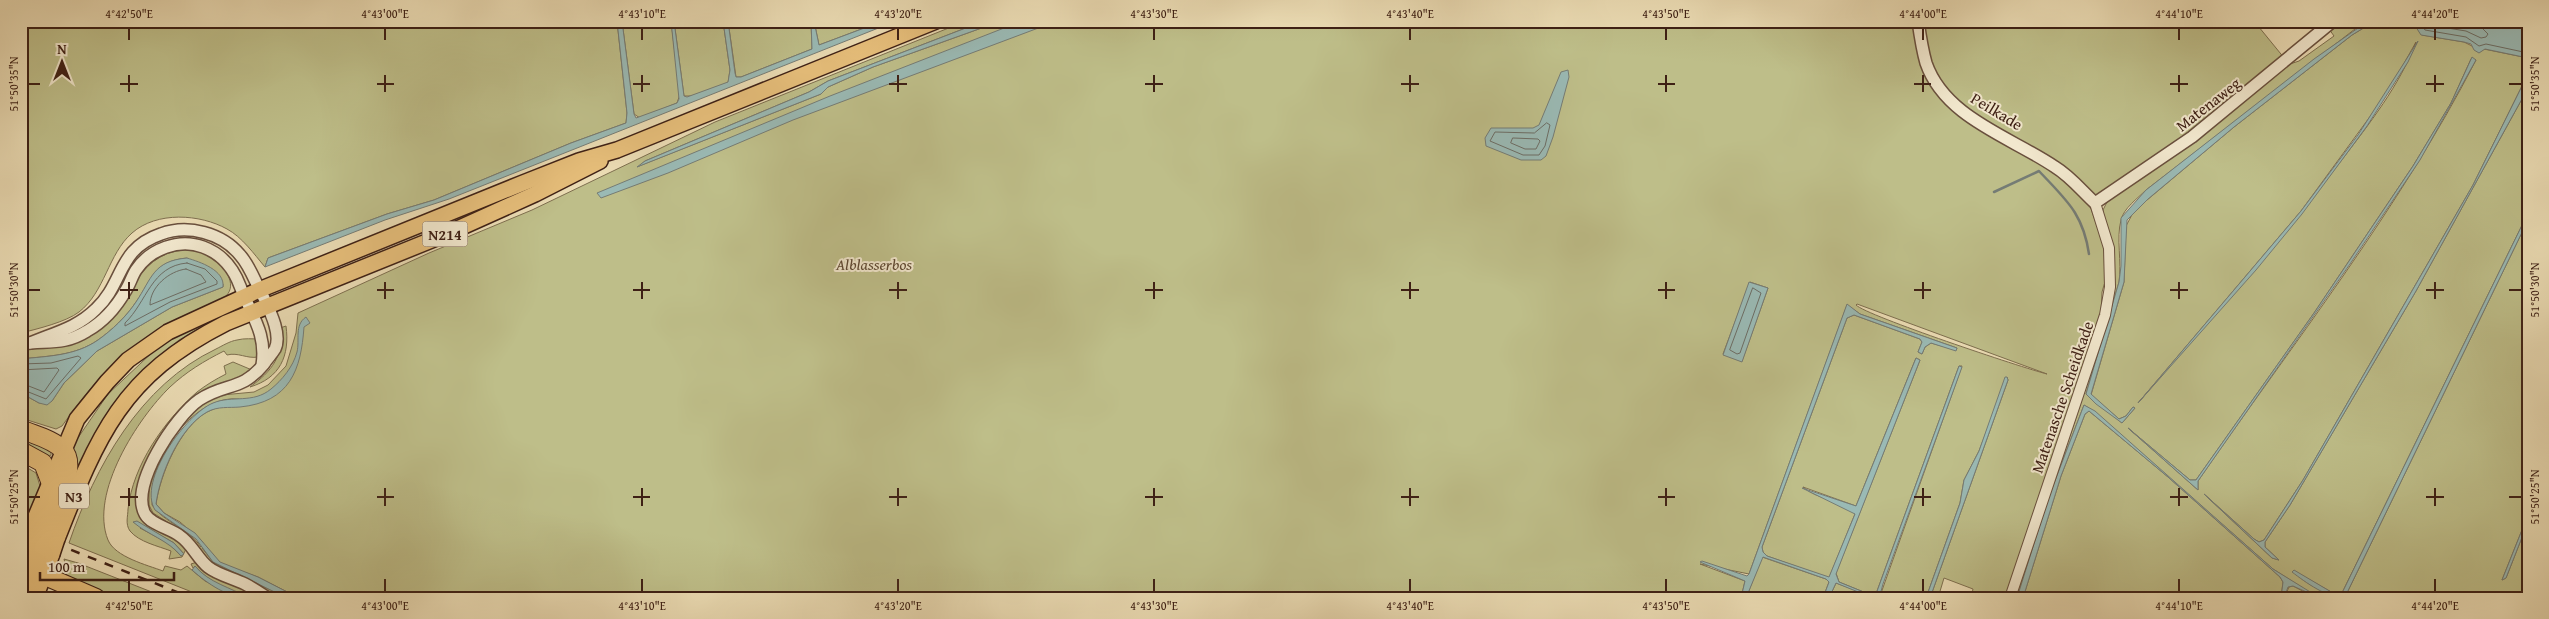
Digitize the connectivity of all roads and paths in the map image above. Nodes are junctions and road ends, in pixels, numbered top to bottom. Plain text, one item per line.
1 (936, 21) edge
2 (1918, 21) edge
3 (2333, 21) edge
4 (617, 150) junction
5 (2095, 203) junction
6 (259, 290) junction
7 (244, 296) junction
8 (267, 305) junction
9 (251, 312) junction
10 (25, 343) edge
11 (262, 366) junction
12 (77, 419) joint
13 (21, 430) edge
14 (102, 434) joint
15 (64, 450) junction
16 (21, 451) edge
17 (50, 482) junction
18 (38, 543) edge
19 (43, 575) junction
20 (25, 598) edge
21 (35, 598) edge
22 (96, 598) edge
23 (268, 598) edge
24 (2010, 598) edge

1 - 4 main road, N214
2 - 5 street, Peilkade
3 - 5 street, Matenaweg
4 - 6 main road, N214
4 - 8 main road, N214
5 - 24 street, Matenasche Scheidkade
6 - 7 main road, N214
6 - 8 street
6 - 10 street
7 - 9 street
7 - 10 street
7 - 12 main road, N214
8 - 9 main road, N214
8 - 11 street
9 - 11 street
9 - 14 main road, N214
11 - 23 street
12 - 15 main road, N3
13 - 15 highway
14 - 18 main road, N3
15 - 17 main road, N3
15 - 18 highway, N3
16 - 17 highway
17 - 18 main road, N3
18 - 19 main road, N3
18 - 20 highway, N3
19 - 21 main road, N3
19 - 22 highway

